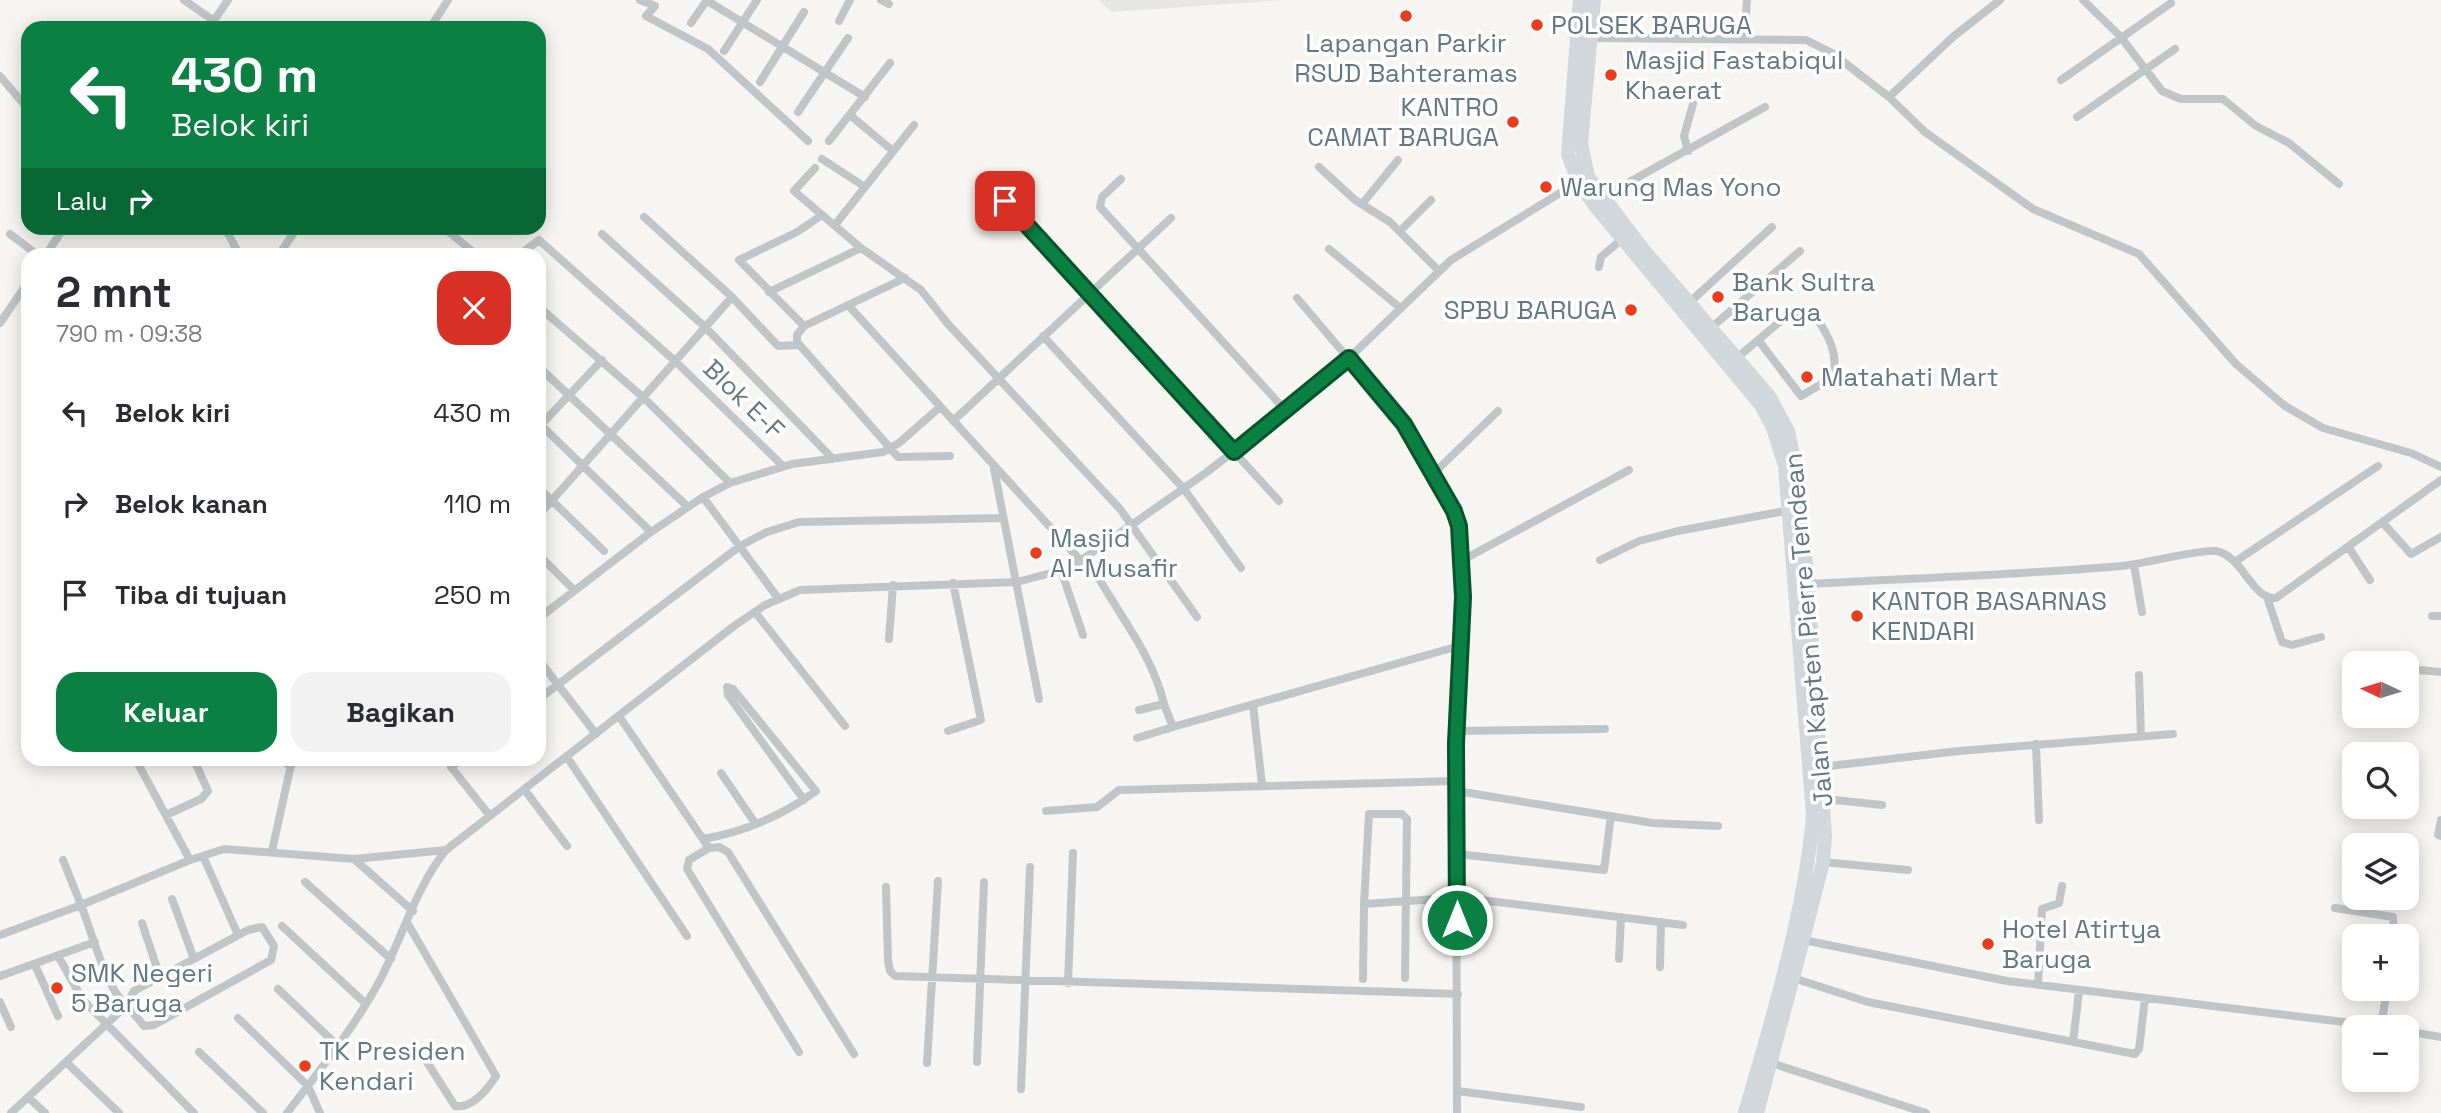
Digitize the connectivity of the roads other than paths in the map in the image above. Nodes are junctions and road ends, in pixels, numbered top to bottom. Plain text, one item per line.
1 (184, 0) edge
2 (228, 0) edge
3 (448, 0) edge
4 (640, 0) edge
5 (707, 0) edge
6 (757, 0) edge
7 (850, 0) edge
8 (1580, 0) edge
9 (1594, 0) edge
10 (1747, 0) edge
11 (2000, 0) edge
12 (2083, 0) edge
13 (657, 3) edge
14 (2171, 3) dead end
15 (804, 12) dead end
16 (208, 21) edge
17 (213, 21) edge
18 (434, 21) edge
19 (839, 21) dead end
20 (743, 22) junction
21 (691, 23) dead end
22 (2120, 36) junction
23 (848, 38) dead end
24 (1590, 38) junction
25 (1744, 40) junction
26 (782, 46) junction
27 (2175, 49) dead end
28 (724, 51) dead end
29 (891, 63) dead end
30 (2145, 70) junction
31 (824, 72) junction
32 (0, 76) edge
33 (2061, 80) dead end
34 (760, 82) dead end
35 (865, 97) junction
36 (1889, 97) junction
37 (21, 101) edge
38 (1693, 104) dead end
39 (1765, 107) dead end
40 (798, 112) dead end
41 (850, 115) junction
42 (2077, 117) dead end
43 (914, 125) dead end
44 (808, 141) dead end
45 (829, 141) dead end
46 (893, 151) junction
47 (1688, 152) junction
48 (822, 159) dead end
49 (1398, 160) dead end
50 (1319, 167) dead end
51 (815, 168) dead end
52 (1121, 179) dead end
53 (987, 181) dead end
54 (1578, 182) junction
55 (2339, 184) dead end
56 (865, 187) junction
57 (1601, 197) junction
58 (1431, 200) dead end
59 (1362, 204) junction
60 (822, 215) junction
61 (644, 217) dead end
62 (1171, 218) dead end
63 (835, 225) junction
64 (1772, 227) dead end
65 (1400, 231) junction
66 (10, 234) dead end
67 (602, 234) dead end
68 (452, 235) edge
69 (1623, 238) junction
70 (1137, 247) junction
71 (30, 248) edge
72 (468, 248) edge
73 (528, 248) edge
74 (861, 248) junction
75 (1329, 249) dead end
76 (1800, 251) dead end
77 (1599, 267) dead end
78 (1438, 270) junction
79 (905, 278) junction
80 (1670, 288) junction
81 (21, 290) edge
82 (769, 292) junction
83 (1091, 293) junction
84 (732, 297) junction
85 (1297, 298) dead end
86 (1690, 301) junction
87 (848, 305) junction
88 (1399, 307) junction
89 (3, 311) edge
90 (546, 313) edge
91 (0, 323) edge
92 (804, 326) junction
93 (705, 327) junction
94 (1712, 327) junction
95 (1043, 336) junction
96 (1759, 341) junction
97 (798, 345) junction
98 (1738, 357) junction
99 (1349, 358) junction
100 (602, 360) junction
101 (675, 361) junction
102 (546, 373) edge
103 (999, 378) junction
104 (570, 395) junction
105 (644, 398) junction
106 (940, 407) junction
107 (1286, 411) junction
108 (1498, 411) dead end
109 (546, 419) edge
110 (953, 421) junction
111 (546, 430) edge
112 (611, 435) junction
113 (890, 449) junction
114 (1234, 452) junction
115 (950, 456) dead end
116 (833, 459) junction
117 (585, 465) junction
118 (783, 466) junction
119 (2378, 466) dead end
120 (994, 467) junction
121 (2441, 467) edge
122 (1629, 470) dead end
123 (1434, 473) junction
124 (2441, 480) edge
125 (730, 484) junction
126 (1184, 489) junction
127 (546, 494) edge
128 (703, 497) junction
129 (552, 500) junction
130 (1279, 501) dead end
131 (546, 507) edge
132 (688, 507) junction
133 (1790, 510) junction
134 (1003, 518) junction
135 (2383, 523) junction
136 (1133, 525) junction
137 (651, 532) junction
138 (2441, 537) edge
139 (740, 546) junction
140 (2349, 548) junction
141 (604, 551) dead end
142 (1084, 559) junction
143 (1600, 560) dead end
144 (1461, 561) junction
145 (2236, 561) junction
146 (546, 562) edge
147 (2134, 565) junction
148 (1241, 568) dead end
149 (1062, 573) junction
150 (2370, 580) dead end
151 (1017, 582) junction
152 (953, 583) junction
153 (1808, 583) junction
154 (893, 585) junction
155 (574, 590) junction
156 (2267, 597) junction
157 (778, 598) junction
158 (546, 612) edge
159 (755, 612) junction
160 (2142, 612) dead end
161 (1197, 617) dead end
162 (1083, 635) dead end
163 (2321, 637) dead end
164 (889, 639) dead end
165 (1806, 645) junction
166 (1459, 646) junction
167 (546, 669) edge
168 (2419, 670) dead end
169 (2441, 672) edge
170 (2139, 675) dead end
171 (558, 685) junction
172 (546, 694) edge
173 (1040, 699) dead end
174 (1164, 704) junction
175 (1253, 705) junction
176 (1139, 710) dead end
177 (619, 716) junction
178 (845, 726) dead end
179 (1173, 727) junction
180 (1605, 729) dead end
181 (948, 731) dead end
182 (1457, 731) junction
183 (596, 734) junction
184 (2173, 734) dead end
185 (2141, 736) junction
186 (1137, 738) dead end
187 (2036, 744) junction
188 (566, 757) junction
189 (139, 766) edge
190 (197, 766) edge
191 (291, 766) edge
192 (452, 766) edge
193 (1821, 767) junction
194 (720, 773) dead end
195 (1456, 781) junction
196 (1262, 785) junction
197 (524, 789) junction
198 (1457, 791) junction
199 (1825, 799) junction
200 (804, 800) junction
201 (1882, 806) dead end
202 (1046, 811) dead end
203 (166, 815) junction
204 (490, 816) junction
205 (1611, 816) junction
206 (2039, 820) dead end
207 (2441, 820) edge
208 (755, 823) junction
209 (1718, 826) dead end
210 (2441, 836) edge
211 (703, 839) junction
212 (567, 846) dead end
213 (709, 848) junction
214 (446, 850) junction
215 (272, 851) junction
216 (1073, 853) dead end
217 (1457, 855) junction
218 (203, 856) junction
219 (354, 859) junction
220 (63, 860) dead end
221 (190, 860) junction
222 (1822, 862) junction
223 (1030, 867) dead end
224 (1908, 870) dead end
225 (937, 881) dead end
226 (305, 882) dead end
227 (984, 882) dead end
228 (2062, 886) dead end
229 (886, 887) dead end
230 (1457, 897) junction
231 (172, 899) dead end
232 (1408, 901) junction
233 (1364, 904) junction
234 (81, 905) junction
235 (2336, 908) dead end
236 (413, 911) junction
237 (1621, 917) junction
238 (1661, 922) junction
239 (142, 923) dead end
240 (408, 924) junction
241 (2395, 924) edge
242 (1683, 925) dead end
243 (282, 926) dead end
244 (0, 935) edge
245 (238, 935) junction
246 (687, 936) dead end
247 (1803, 940) junction
248 (95, 942) junction
249 (58, 956) junction
250 (194, 959) junction
251 (391, 959) junction
252 (1619, 959) dead end
253 (35, 965) junction
254 (1660, 967) dead end
255 (0, 976) edge
256 (160, 977) junction
257 (1405, 978) dead end
258 (1793, 978) junction
259 (933, 979) junction
260 (1363, 979) dead end
261 (981, 981) junction
262 (1027, 982) junction
263 (1068, 983) junction
264 (2038, 985) junction
265 (278, 989) dead end
266 (2079, 991) junction
267 (1458, 994) junction
268 (2145, 998) junction
269 (0, 1002) edge
270 (366, 1004) junction
271 (126, 1006) junction
272 (58, 1016) dead end
273 (238, 1018) dead end
274 (2342, 1022) edge
275 (106, 1025) junction
276 (11, 1027) dead end
277 (2419, 1034) edge
278 (2441, 1038) edge
279 (2073, 1042) junction
280 (338, 1046) junction
281 (199, 1052) dead end
282 (799, 1052) dead end
283 (855, 1054) dead end
284 (425, 1059) dead end
285 (66, 1062) junction
286 (977, 1062) dead end
287 (927, 1063) dead end
288 (1771, 1063) junction
289 (308, 1086) junction
290 (1021, 1089) dead end
291 (1457, 1091) junction
292 (28, 1097) junction
293 (1581, 1107) dead end
294 (10, 1113) edge
295 (45, 1113) edge
296 (119, 1113) edge
297 (194, 1113) edge
298 (263, 1113) edge
299 (287, 1113) edge
300 (320, 1113) edge
301 (1457, 1113) edge
302 (1745, 1113) edge
303 (1757, 1113) edge
304 (1926, 1113) edge

1 - 16 street
2 - 17 street
3 - 18 street
4 - 13 street
5 - 20 street
5 - 21 street
6 - 20 street
7 - 19 street
8 - 54 highway, Jalan Kapten Pierre Tendean
9 - 24 highway, Jalan Kapten Pierre Tendean
10 - 25 street
11 - 36 street
12 - 22 street
13 - 44 street
14 - 22 street
15 - 26 street
20 - 26 street
20 - 28 street
22 - 30 street
22 - 33 street
23 - 31 street
24 - 25 street
24 - 57 highway, Jalan Kapten Pierre Tendean
25 - 36 street
26 - 31 street
26 - 34 street
27 - 30 street
29 - 35 street
30 - 42 street
30 - 55 street
31 - 35 street
31 - 40 street
32 - 37 street
35 - 41 street
36 - 121 street
38 - 47 street
39 - 47 street
41 - 45 street
41 - 46 street
43 - 46 street
46 - 56 street
47 - 57 street
48 - 56 street
49 - 59 street
50 - 59 street
51 - 60 street
52 - 70 street
53 - 83 street
54 - 69 highway, Jalan Kapten Pierre Tendean
54 - 78 street
56 - 63 street
57 - 80 highway, Jalan Kapten Pierre Tendean
58 - 65 street
59 - 65 street
60 - 63 street
60 - 82 street
61 - 84 street
62 - 70 street
63 - 74 street
64 - 86 street
65 - 78 street
66 - 71 street
67 - 93 street
68 - 72 street
69 - 77 street
69 - 80 highway, Jalan Kapten Pierre Tendean
70 - 83 street
70 - 107 street
73 - 101 street, Blok E-F
74 - 79 street
74 - 82 street
75 - 88 street
76 - 94 street
78 - 88 street
79 - 87 street
79 - 103 street
80 - 86 highway, Jalan Kapten Pierre Tendean
80 - 133 highway, Jalan Kapten Pierre Tendean
81 - 89 street
82 - 92 street
83 - 95 street
83 - 114 street
84 - 93 street
84 - 97 street
85 - 99 street
86 - 94 highway, Jalan Kapten Pierre Tendean
87 - 92 street
87 - 106 street
88 - 99 street
89 - 91 street
90 - 100 street
92 - 97 street
93 - 101 street
93 - 116 street
94 - 98 highway, Jalan Kapten Pierre Tendean
95 - 103 street
95 - 126 street
96 - 96 street
96 - 98 street
97 - 113 street
98 - 153 highway, Jalan Kapten Pierre Tendean
99 - 107 street
99 - 123 street
100 - 104 street
100 - 105 street
101 - 105 street
101 - 118 street, Blok E-F
102 - 104 street
103 - 110 street
103 - 136 street
104 - 109 street
104 - 112 street
105 - 112 street
105 - 125 street
106 - 110 street
106 - 113 street
107 - 114 street
108 - 123 street
110 - 120 street
111 - 117 street
112 - 117 street
112 - 132 street
113 - 115 street
113 - 116 street
114 - 126 street
114 - 130 street
116 - 118 street
117 - 129 street
117 - 137 street
118 - 125 street
119 - 145 street
120 - 134 street
120 - 142 street
122 - 144 street
123 - 144 street
124 - 135 street
125 - 128 street
126 - 136 street
126 - 148 street
127 - 129 street
128 - 132 street
128 - 139 street
129 - 131 street
129 - 141 street
132 - 137 street
133 - 143 street
133 - 165 highway, Jalan Kapten Pierre Tendean
134 - 139 street
134 - 151 street
135 - 138 street
135 - 140 street
136 - 142 street
136 - 161 street
137 - 155 street
139 - 157 street
139 - 171 street
140 - 150 street
140 - 156 street
142 - 149 street
142 - 174 street
144 - 166 street
145 - 147 street
145 - 156 street
146 - 155 street
147 - 153 street
147 - 160 street
149 - 151 street
149 - 162 street
151 - 152 street
151 - 173 street
152 - 154 street
152 - 181 street
153 - 165 highway, Jalan Kapten Pierre Tendean
154 - 157 street
154 - 164 street
155 - 158 street
156 - 163 street
157 - 159 street
159 - 177 street
159 - 178 street
165 - 193 highway, Jalan Kapten Pierre Tendean
165 - 302 highway, Jalan Kapten Pierre Tendean
166 - 175 street
166 - 182 street
167 - 171 street
168 - 169 street
170 - 185 street
171 - 172 street
171 - 183 street
174 - 176 street
174 - 179 street
175 - 179 street
175 - 196 street
177 - 183 street
177 - 211 street
179 - 186 street
180 - 182 street
182 - 195 street
183 - 188 street
184 - 185 street
185 - 187 street
187 - 193 street
187 - 206 street
188 - 197 street
188 - 246 street
189 - 203 street
190 - 203 street
191 - 215 street
192 - 204 street
193 - 199 highway, Jalan Kapten Pierre Tendean
194 - 208 street
195 - 196 street
195 - 198 street
196 - 202 street
197 - 204 street
197 - 212 street
198 - 205 street
198 - 217 street
199 - 201 street
199 - 222 highway, Jalan Kapten Pierre Tendean
200 - 200 street
200 - 208 street
203 - 221 street
204 - 214 street
205 - 209 street
205 - 217 street
207 - 210 street
208 - 211 street
211 - 213 street
213 - 282 street
213 - 283 street
214 - 219 street
214 - 236 street
215 - 218 street
215 - 219 street
216 - 263 street
217 - 230 street
218 - 221 street
218 - 245 street
219 - 236 street
220 - 234 street
221 - 234 street
222 - 224 street
222 - 247 highway, Jalan Kapten Pierre Tendean
223 - 262 street
225 - 259 street
226 - 251 street
227 - 261 street
228 - 264 street
229 - 259 street
230 - 232 street
230 - 237 street
230 - 267 street
231 - 250 street
232 - 233 street
232 - 233 street
232 - 257 street
233 - 260 street
234 - 244 street
234 - 248 street
235 - 241 street
236 - 240 street
237 - 238 street
237 - 252 street
238 - 242 street
238 - 254 street
239 - 256 street
240 - 251 street
240 - 284 street
243 - 270 street
245 - 250 street
245 - 271 street
247 - 258 highway, Jalan Kapten Pierre Tendean
247 - 264 street
248 - 249 street
248 - 271 street
249 - 253 street
249 - 275 street
250 - 256 street
251 - 270 street
253 - 255 street
253 - 272 street
256 - 271 street
258 - 279 street
258 - 288 highway, Jalan Kapten Pierre Tendean
259 - 261 street
259 - 287 street
261 - 262 street
261 - 286 street
262 - 263 street
262 - 290 street
263 - 267 street
264 - 266 street
265 - 280 street
266 - 268 street
266 - 279 street
267 - 291 street
268 - 274 street
268 - 279 street
269 - 276 street
270 - 280 street
271 - 275 street
273 - 289 street
275 - 285 street
275 - 297 street
277 - 278 street
280 - 289 street
281 - 298 street
285 - 292 street
285 - 296 street
288 - 303 highway, Jalan Kapten Pierre Tendean
288 - 304 street
289 - 299 street
289 - 300 street
291 - 293 street
291 - 301 street
292 - 294 street
292 - 295 street

